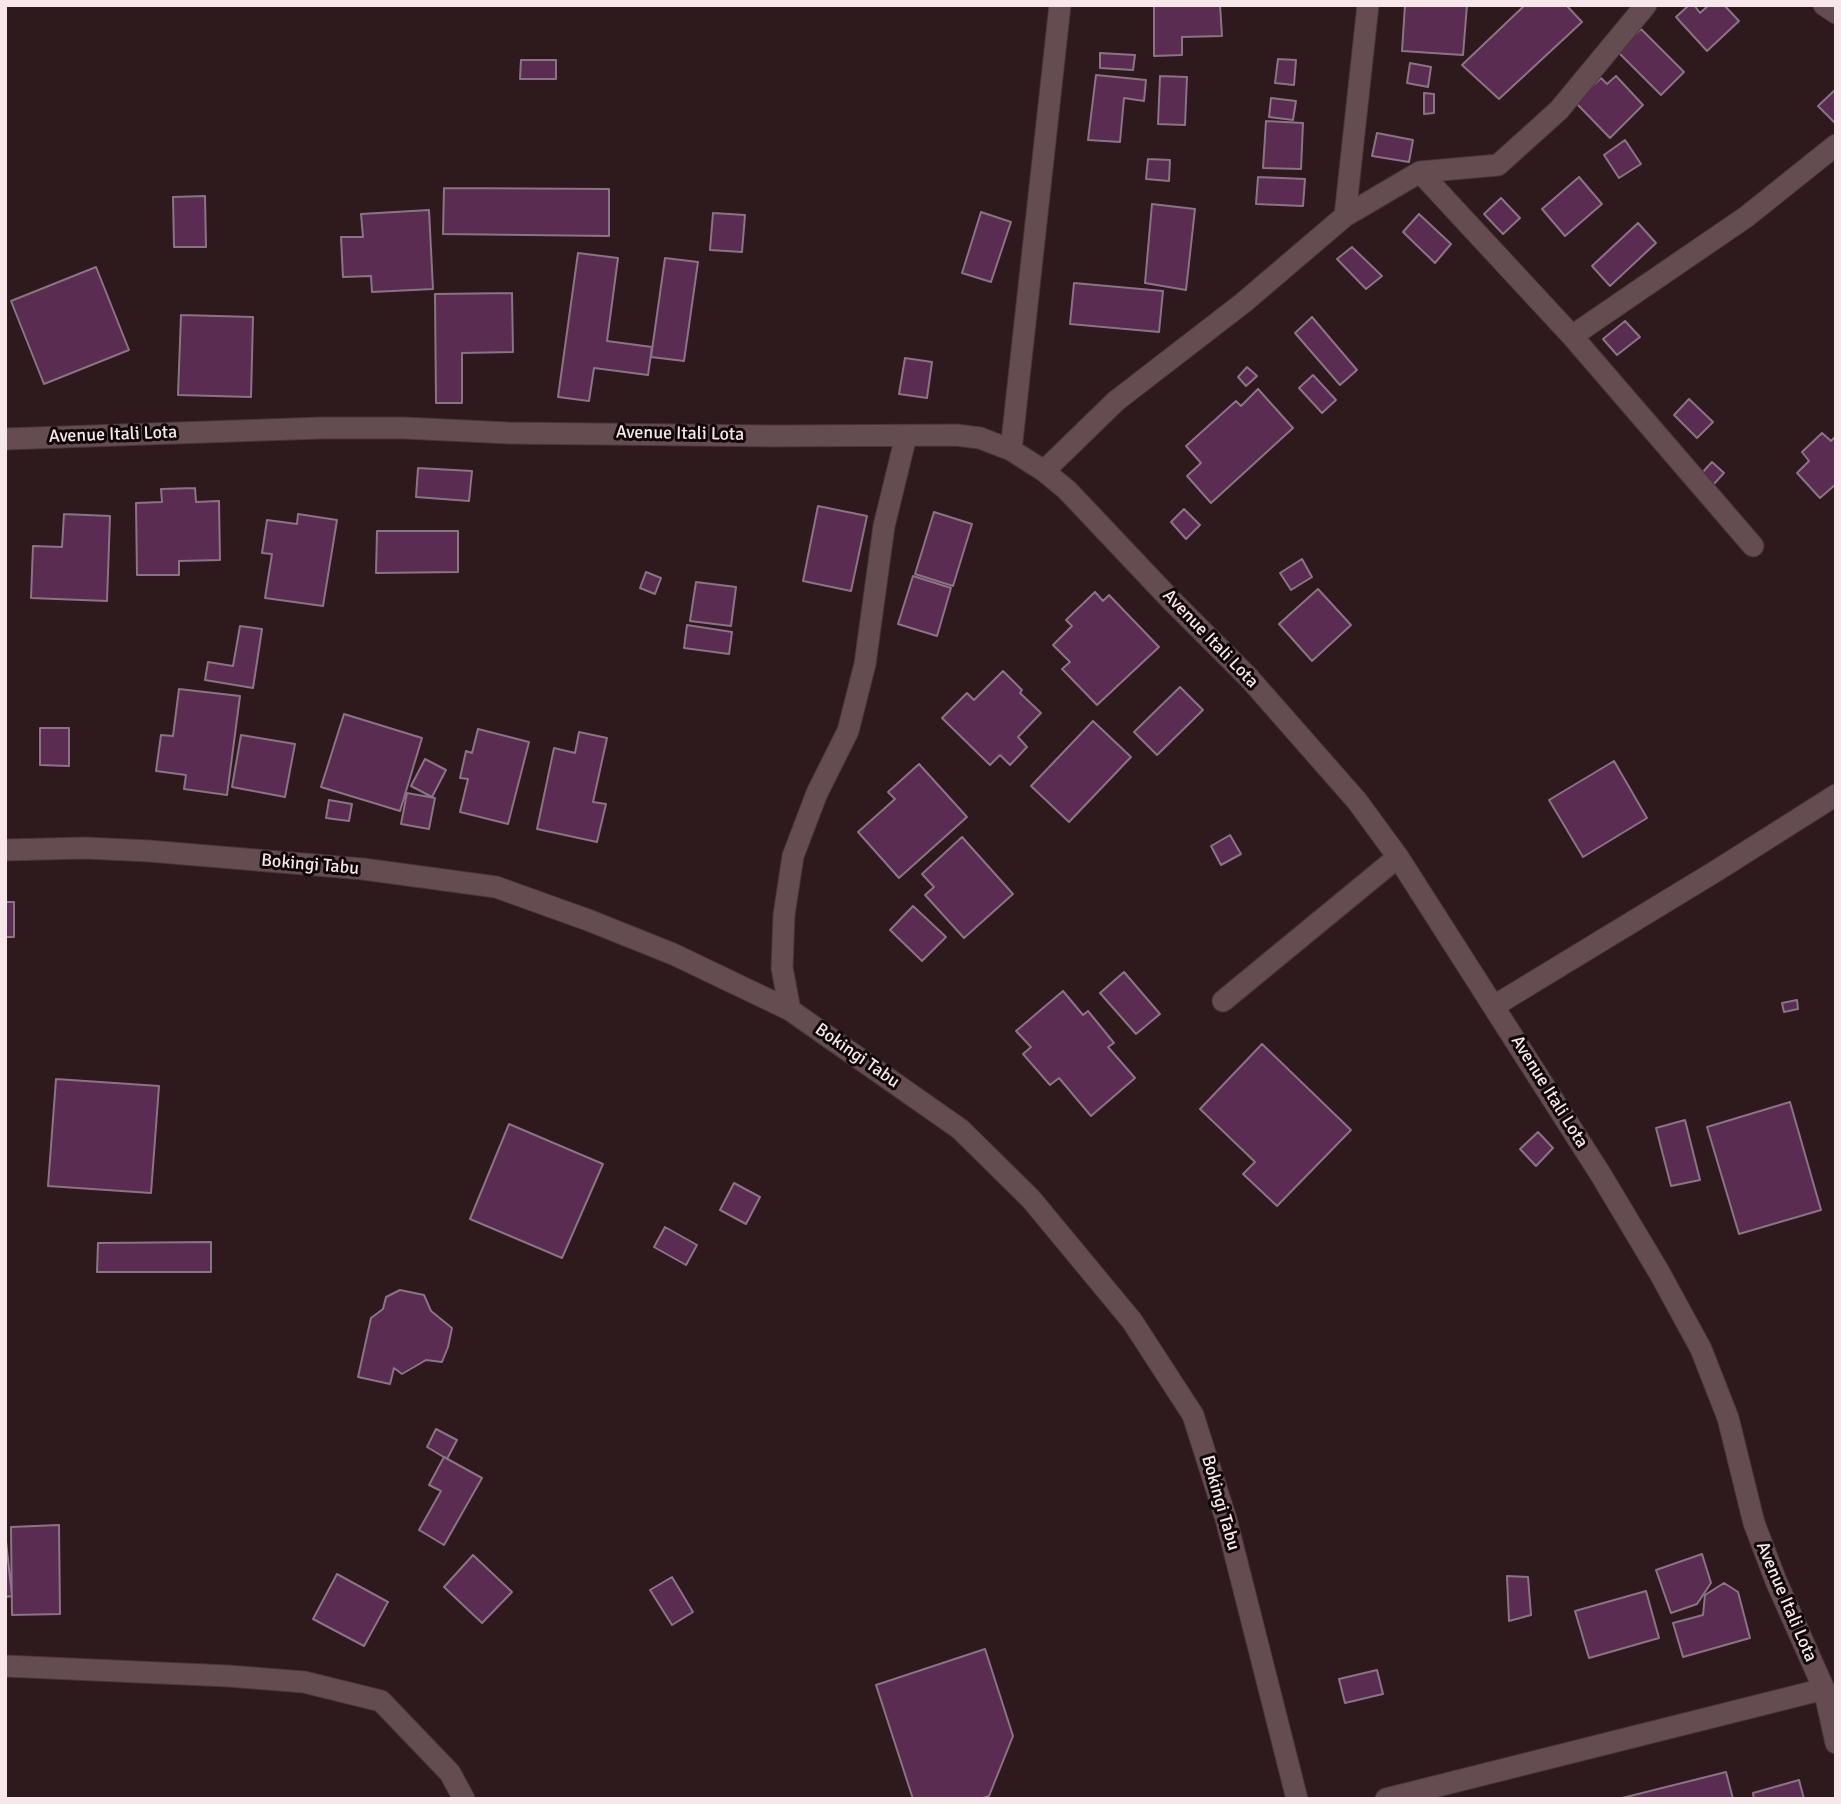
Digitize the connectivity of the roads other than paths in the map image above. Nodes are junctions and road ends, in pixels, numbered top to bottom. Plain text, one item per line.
1 (1060, 5) edge
2 (1368, 5) edge
3 (1646, 5) edge
4 (1824, 5) edge
5 (1836, 13) edge
6 (1836, 145) edge
7 (1420, 172) junction
8 (1345, 216) junction
9 (1572, 336) junction
10 (906, 436) junction
11 (5, 439) edge
12 (1011, 450) junction
13 (1044, 471) junction
14 (1753, 546) dead end
15 (1836, 795) edge
16 (5, 849) edge
17 (1398, 857) junction
18 (1223, 1001) dead end
19 (1494, 1006) junction
20 (790, 1010) junction
21 (5, 1666) edge
22 (1824, 1689) junction
23 (1836, 1743) edge
24 (464, 1799) edge
25 (1297, 1799) edge
26 (1386, 1799) edge

1 - 12 street
2 - 8 street
3 - 7 street
4 - 5 street
6 - 9 street
7 - 8 street
7 - 9 street
8 - 13 street
9 - 14 street
10 - 11 street, Avenue Itali Lota
10 - 12 street, Avenue Itali Lota
10 - 20 street
12 - 13 street, Avenue Itali Lota
13 - 17 street, Avenue Itali Lota
15 - 19 street
16 - 20 street, Bokingi Tabu
17 - 18 street
17 - 19 street, Avenue Itali Lota
19 - 22 street, Avenue Itali Lota
20 - 25 street, Bokingi Tabu
21 - 24 street
22 - 23 street, Avenue Itali Lota
22 - 26 street

